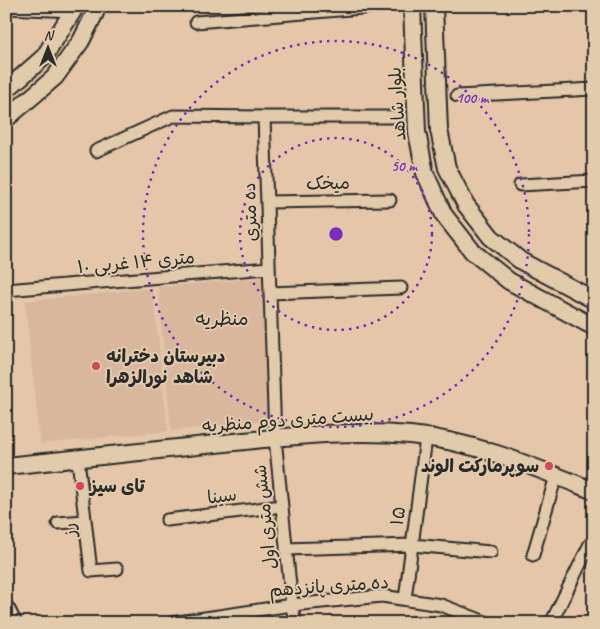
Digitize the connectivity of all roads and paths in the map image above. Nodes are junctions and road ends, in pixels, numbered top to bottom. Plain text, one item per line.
1 (96, 6) edge
2 (386, 6) edge
3 (412, 6) edge
4 (434, 6) edge
5 (6, 8) edge
6 (73, 9) edge
7 (276, 11) edge
8 (196, 22) dead end
9 (594, 89) edge
10 (6, 90) edge
11 (457, 96) dead end
12 (264, 117) junction
13 (397, 117) dead end
14 (416, 117) junction
15 (439, 117) junction
16 (6, 119) edge
17 (96, 151) dead end
18 (594, 181) edge
19 (520, 186) dead end
20 (390, 200) dead end
21 (267, 202) junction
22 (269, 268) junction
23 (400, 288) dead end
24 (6, 290) edge
25 (270, 293) junction
26 (594, 300) edge
27 (594, 326) edge
28 (275, 438) junction
29 (426, 438) junction
30 (78, 459) junction
31 (6, 466) edge
32 (556, 476) junction
33 (594, 491) edge
34 (282, 506) junction
35 (167, 520) dead end
36 (85, 521) junction
37 (58, 523) dead end
38 (590, 544) dead end
39 (412, 545) junction
40 (286, 549) junction
41 (491, 552) dead end
42 (532, 555) dead end
43 (116, 569) dead end
44 (405, 599) junction
45 (292, 605) junction
46 (6, 609) edge
47 (14, 623) edge
48 (171, 623) edge
49 (295, 623) edge
50 (488, 623) edge
51 (552, 623) edge

1 - 16 main road
2 - 7 street
3 - 14 main road, بلوار شاهد
4 - 15 main road
5 - 6 street
6 - 10 main road
7 - 8 street
9 - 11 street
12 - 13 street
12 - 17 street
12 - 21 street, ده متری
14 - 15 main road
14 - 27 main road, بلوار شاهد
15 - 26 main road
18 - 19 street
20 - 21 street, میخک
21 - 22 street, ده متری
22 - 24 street, ۱۰ متری ۱۴ غربی
22 - 25 street, ده متری
23 - 25 street
25 - 28 street, ده متری
28 - 29 main road, بیست متری دوم منظریه
28 - 30 main road, بیست متری دوم منظریه
28 - 34 street, شش متری اول
29 - 32 main road, بیست متری دوم منظریه
29 - 39 street, ۱۵
30 - 31 main road, بیست متری دوم منظریه
30 - 36 street, رز
32 - 33 main road, بیست متری دوم منظریه
32 - 42 street
34 - 35 street, سینا
34 - 40 street, شش متری اول
36 - 37 street
36 - 43 street, رز
38 - 51 street
39 - 40 street
39 - 41 street
39 - 44 street, ۱۵
40 - 45 street, شش متری اول
44 - 45 street, ده متری پانزدهم
44 - 50 street, ده متری پانزدهم
45 - 48 street, ده متری پانزدهم
45 - 49 street, شش متری اول
46 - 47 main road

